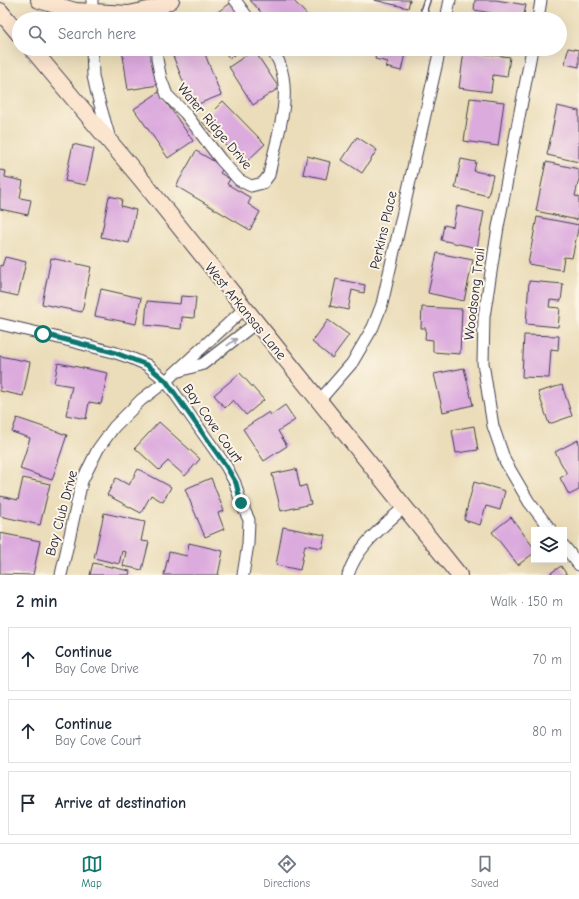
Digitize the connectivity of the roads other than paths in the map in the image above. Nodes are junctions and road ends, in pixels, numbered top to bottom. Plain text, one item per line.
1 (39, 0) edge
2 (236, 0) edge
3 (426, 0) edge
4 (450, 0) edge
5 (541, 0) edge
6 (162, 9) edge
7 (92, 10) edge
8 (0, 11) edge
9 (110, 12) edge
10 (142, 12) edge
11 (244, 12) edge
12 (424, 12) edge
13 (447, 12) edge
14 (539, 12) edge
15 (12, 26) edge
16 (38, 56) edge
17 (92, 56) edge
18 (157, 56) edge
19 (275, 56) edge
20 (438, 56) edge
21 (531, 56) edge
22 (112, 145) junction
23 (244, 309) junction
24 (256, 323) junction
25 (0, 324) edge
26 (174, 373) junction
27 (166, 381) junction
28 (319, 401) junction
29 (404, 507) junction
30 (549, 527) edge
31 (567, 550) edge
32 (579, 565) edge
33 (61, 575) edge
34 (243, 575) edge
35 (348, 575) edge
36 (459, 575) edge

1 - 7 street
2 - 11 street
3 - 12 lane
4 - 13 street
5 - 14 street
6 - 10 street
7 - 9 street
8 - 15 street
16 - 22 street, West Arkansas Lane
17 - 22 street
18 - 19 street, Water Ridge Drive
20 - 28 street, Perkins Place
21 - 30 street, Woodsong Trail
22 - 23 street, West Arkansas Lane
23 - 24 street, West Arkansas Lane
23 - 26 street, Bay Club Drive
26 -> 24 street, Bay Club Drive
24 - 28 street, West Arkansas Lane
25 - 27 street, Bay Cove Court
26 - 27 street, Bay Club Drive
27 - 33 street, Bay Club Drive
27 - 34 street, Bay Cove Court
28 - 29 street, West Arkansas Lane
29 - 35 street
29 - 36 street, West Arkansas Lane
31 - 32 street

